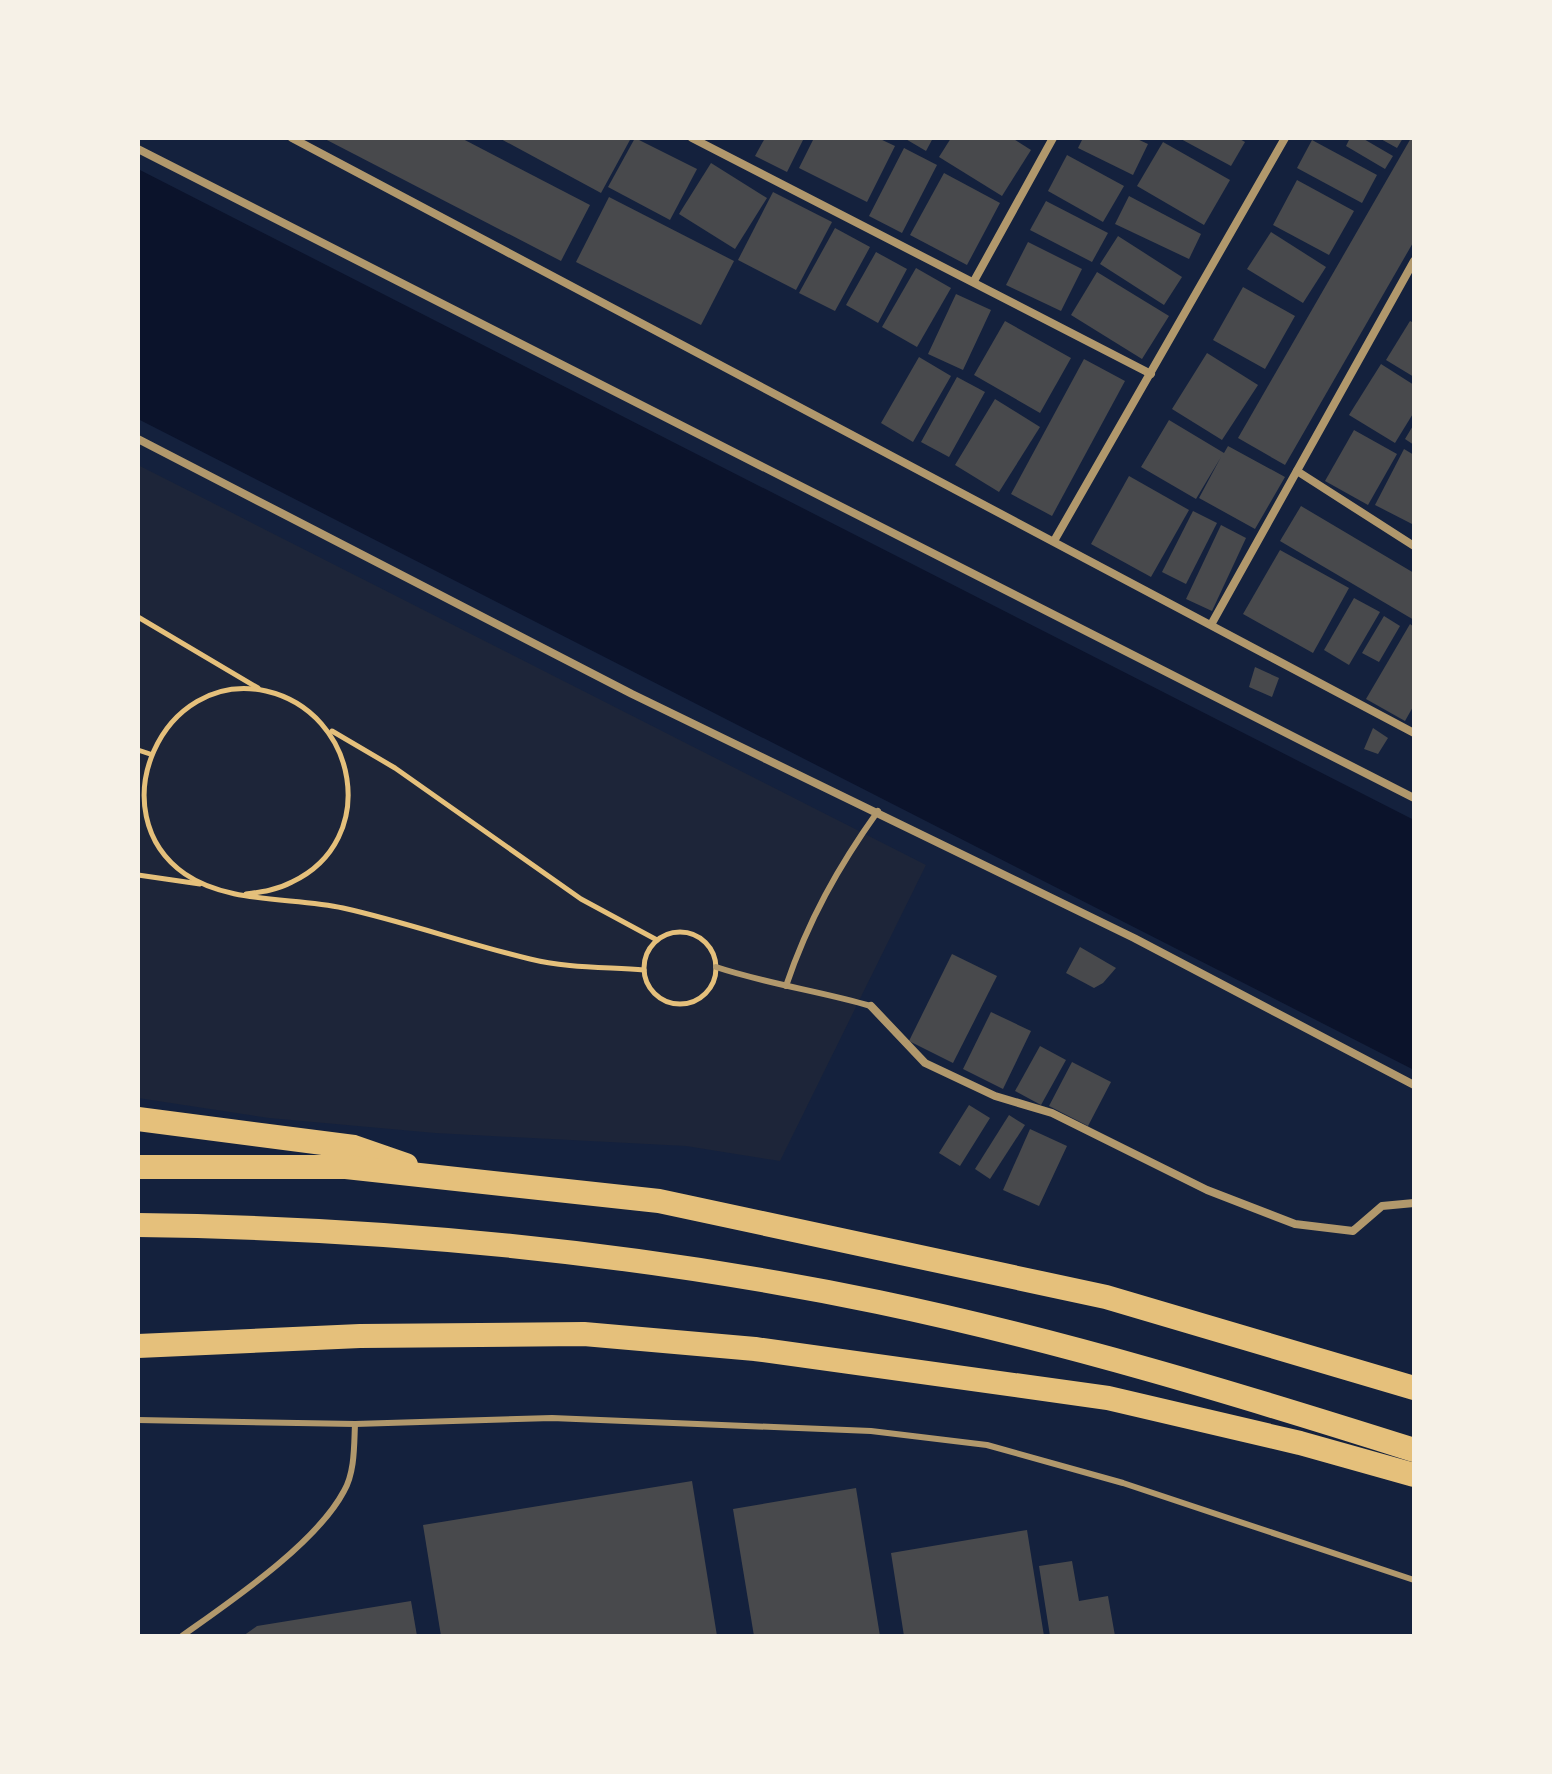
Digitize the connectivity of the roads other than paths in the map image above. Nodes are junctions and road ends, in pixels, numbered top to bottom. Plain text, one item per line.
1 (292, 138) edge
2 (692, 138) edge
3 (1052, 138) edge
4 (1285, 138) edge
5 (138, 149) edge
6 (1414, 261) edge
7 (974, 281) junction
8 (1151, 374) junction
9 (138, 439) edge
10 (1297, 471) junction
11 (1054, 541) junction
12 (1414, 546) edge
13 (1212, 623) junction
14 (1414, 733) edge
15 (1414, 798) edge
16 (878, 811) junction
17 (716, 967) road end
18 (786, 986) junction
19 (871, 1006) joint
20 (1414, 1085) edge
21 (138, 1119) edge
22 (138, 1167) edge
23 (424, 1173) junction
24 (1414, 1203) edge
25 (138, 1225) edge
26 (138, 1346) edge
27 (1414, 1388) edge
28 (138, 1420) edge
29 (355, 1424) junction
30 (1414, 1450) edge
31 (1414, 1475) edge
32 (1414, 1580) edge
33 (182, 1636) edge

1 - 11 street
2 - 7 street
3 - 7 street
4 - 8 street
5 - 15 street
6 - 10 street
7 - 8 street
8 - 11 street
9 - 16 street
10 - 12 street
10 - 13 street
11 - 13 street
13 - 14 street
16 - 18 lane
16 - 20 street
17 - 18 lane
18 - 19 lane
19 - 24 street
21 - 23 highway
22 - 23 highway
23 - 27 highway
25 - 30 highway
26 - 31 highway
28 - 29 lane
29 - 32 lane
29 - 33 lane

